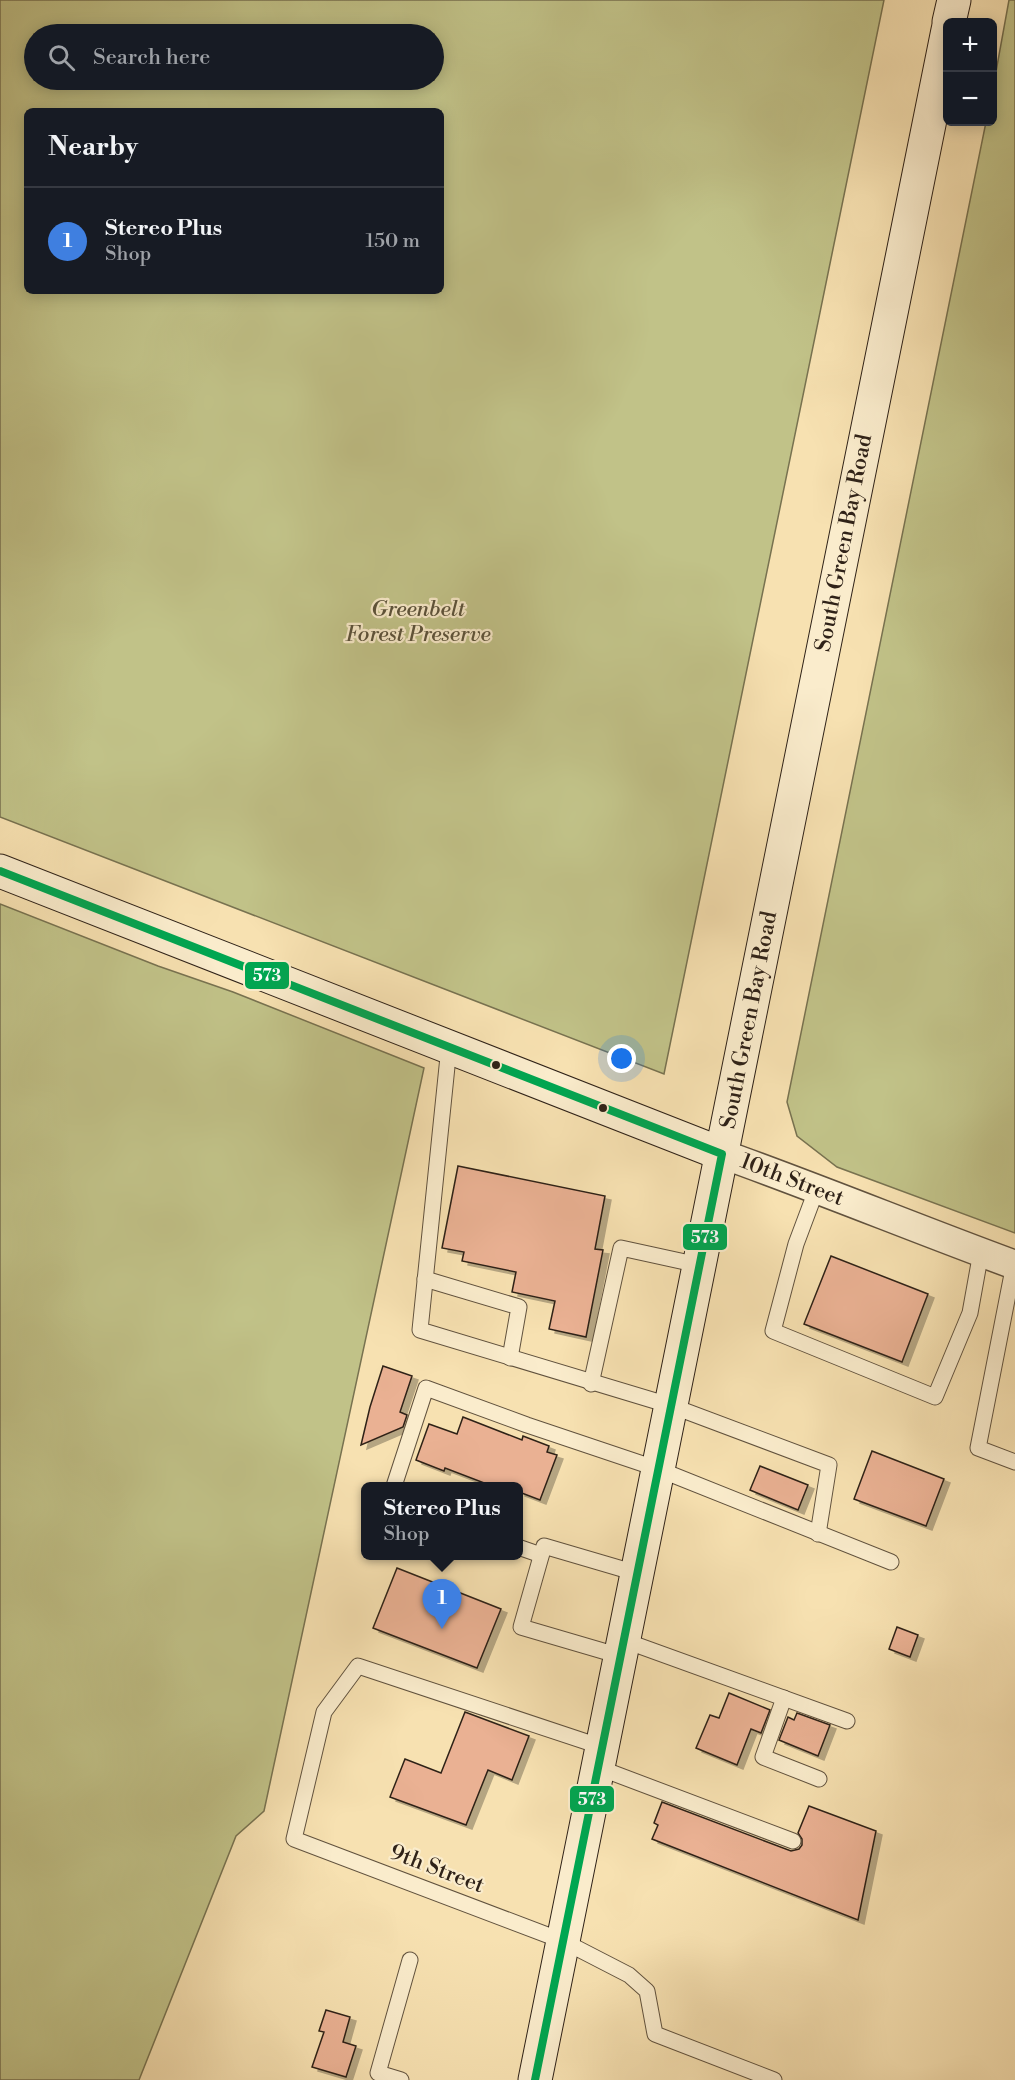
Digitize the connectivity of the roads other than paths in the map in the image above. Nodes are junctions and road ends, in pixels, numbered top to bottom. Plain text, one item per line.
1 (954, 0) edge
2 (950, 18) edge
3 (943, 55) edge
4 (0, 872) edge
5 (449, 1047) junction
6 (722, 1154) junction
7 (817, 1188) junction
8 (981, 1252) junction
9 (699, 1265) junction
10 (1015, 1265) edge
11 (425, 1280) junction
12 (510, 1358) junction
13 (591, 1384) junction
14 (672, 1406) junction
15 (1015, 1462) edge
16 (658, 1469) junction
17 (395, 1482) edge
18 (818, 1534) junction
19 (523, 1548) edge
20 (541, 1555) junction
21 (891, 1562) dead end
22 (636, 1573) junction
23 (621, 1648) junction
24 (784, 1698) junction
25 (847, 1721) dead end
26 (600, 1757) junction
27 (819, 1779) dead end
28 (793, 1841) dead end
29 (563, 1941) junction
30 (410, 1960) dead end
31 (401, 2080) edge
32 (535, 2080) edge
33 (774, 2080) edge

1 - 2 main road
3 - 6 main road, South Green Bay Road
4 - 5 main road, 10th Street
5 - 6 main road, 10th Street
5 - 11 lane
6 - 7 street, 10th Street
6 - 9 main road, South Green Bay Road
7 - 8 street, 10th Street
7 - 8 lane
8 - 10 street, 10th Street
9 - 13 lane
9 - 14 main road, South Green Bay Road
10 - 15 lane
11 - 12 lane
11 - 12 lane
12 - 13 lane
13 - 14 lane
14 - 16 main road, South Green Bay Road
14 - 18 lane
16 - 17 lane
16 - 18 lane
16 - 22 main road, South Green Bay Road
18 - 21 lane
19 - 20 lane
20 - 22 lane
20 - 23 lane
22 - 23 main road, South Green Bay Road
23 - 24 lane
23 - 26 main road, South Green Bay Road
24 - 25 lane
24 - 27 lane
26 - 28 lane
26 - 29 main road, South Green Bay Road
26 - 29 lane, 9th Street
29 - 32 main road, South Green Bay Road
29 - 33 lane, 9th Street
30 - 31 lane

